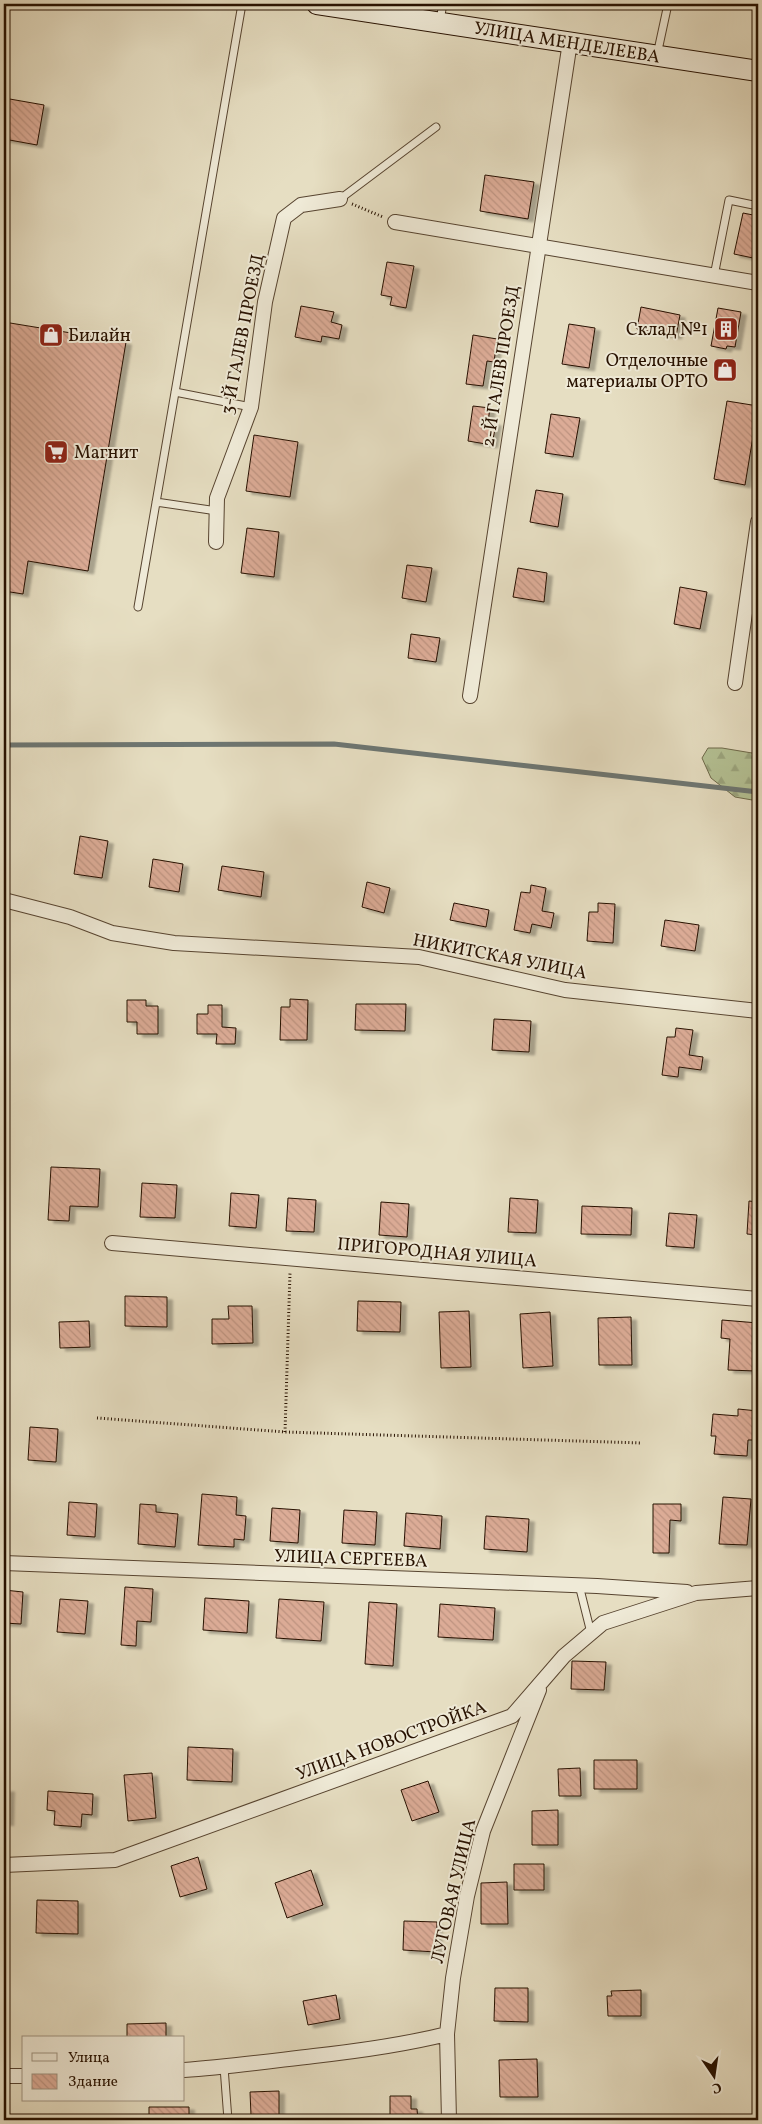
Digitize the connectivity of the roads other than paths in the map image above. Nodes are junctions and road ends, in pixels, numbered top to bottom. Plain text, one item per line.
1 (242, 4) edge
2 (317, 4) edge
3 (668, 4) edge
4 (360, 7) edge
5 (441, 13) edge
6 (570, 42) junction
7 (657, 56) junction
8 (758, 70) edge
9 (436, 127) dead end
10 (340, 199) joint
11 (758, 206) edge
12 (395, 222) road end
13 (537, 246) junction
14 (714, 276) junction
15 (758, 283) edge
16 (175, 392) junction
17 (251, 407) junction
18 (156, 502) junction
19 (217, 511) junction
20 (758, 522) edge
21 (216, 542) dead end
22 (138, 607) dead end
23 (735, 683) dead end
24 (470, 696) dead end
25 (4, 900) edge
26 (758, 1012) edge
27 (112, 1243) dead end
28 (758, 1299) edge
29 (4, 1564) edge
30 (579, 1585) junction
31 (758, 1588) edge
32 (696, 1593) junction
33 (591, 1633) junction
34 (543, 1680) junction
35 (4, 1865) edge
36 (447, 2034) junction
37 (224, 2067) junction
38 (185, 2070) edge
39 (4, 2076) edge
40 (22, 2076) edge
41 (228, 2120) edge
42 (448, 2120) edge

1 - 16 lane
2 - 4 main road, УЛИЦА МЕНДЕЛЕЕВА
3 - 7 lane
4 - 5 main road, УЛИЦА МЕНДЕЛЕЕВА
5 - 6 main road, УЛИЦА МЕНДЕЛЕЕВА
6 - 7 main road, УЛИЦА МЕНДЕЛЕЕВА
6 - 13 street, 2-Й ГАЛЕВ ПРОЕЗД
7 - 8 main road, УЛИЦА МЕНДЕЛЕЕВА
9 - 10 lane
10 - 17 street, 3-Й ГАЛЕВ ПРОЕЗД
11 - 14 lane
12 - 13 street
13 - 14 street
13 - 24 street, 2-Й ГАЛЕВ ПРОЕЗД
14 - 15 street
16 - 17 lane
16 - 18 lane
17 - 19 street, 3-Й ГАЛЕВ ПРОЕЗД
18 - 19 lane
18 - 22 lane
19 - 21 street, 3-Й ГАЛЕВ ПРОЕЗД
20 - 23 street
25 - 26 street, НИКИТСКАЯ УЛИЦА
27 - 28 street, ПРИГОРОДНАЯ УЛИЦА
29 - 30 street, УЛИЦА СЕРГЕЕВА
30 - 32 street, УЛИЦА СЕРГЕЕВА
30 - 33 lane
31 - 32 street, УЛИЦА НОВОСТРОЙКА
32 - 33 street, УЛИЦА НОВОСТРОЙКА
33 - 34 street, УЛИЦА НОВОСТРОЙКА
34 - 35 street, УЛИЦА НОВОСТРОЙКА
34 - 36 street, ЛУГОВАЯ УЛИЦА
36 - 37 street
36 - 42 street, ЛУГОВАЯ УЛИЦА
37 - 38 street
37 - 41 lane
39 - 40 street

